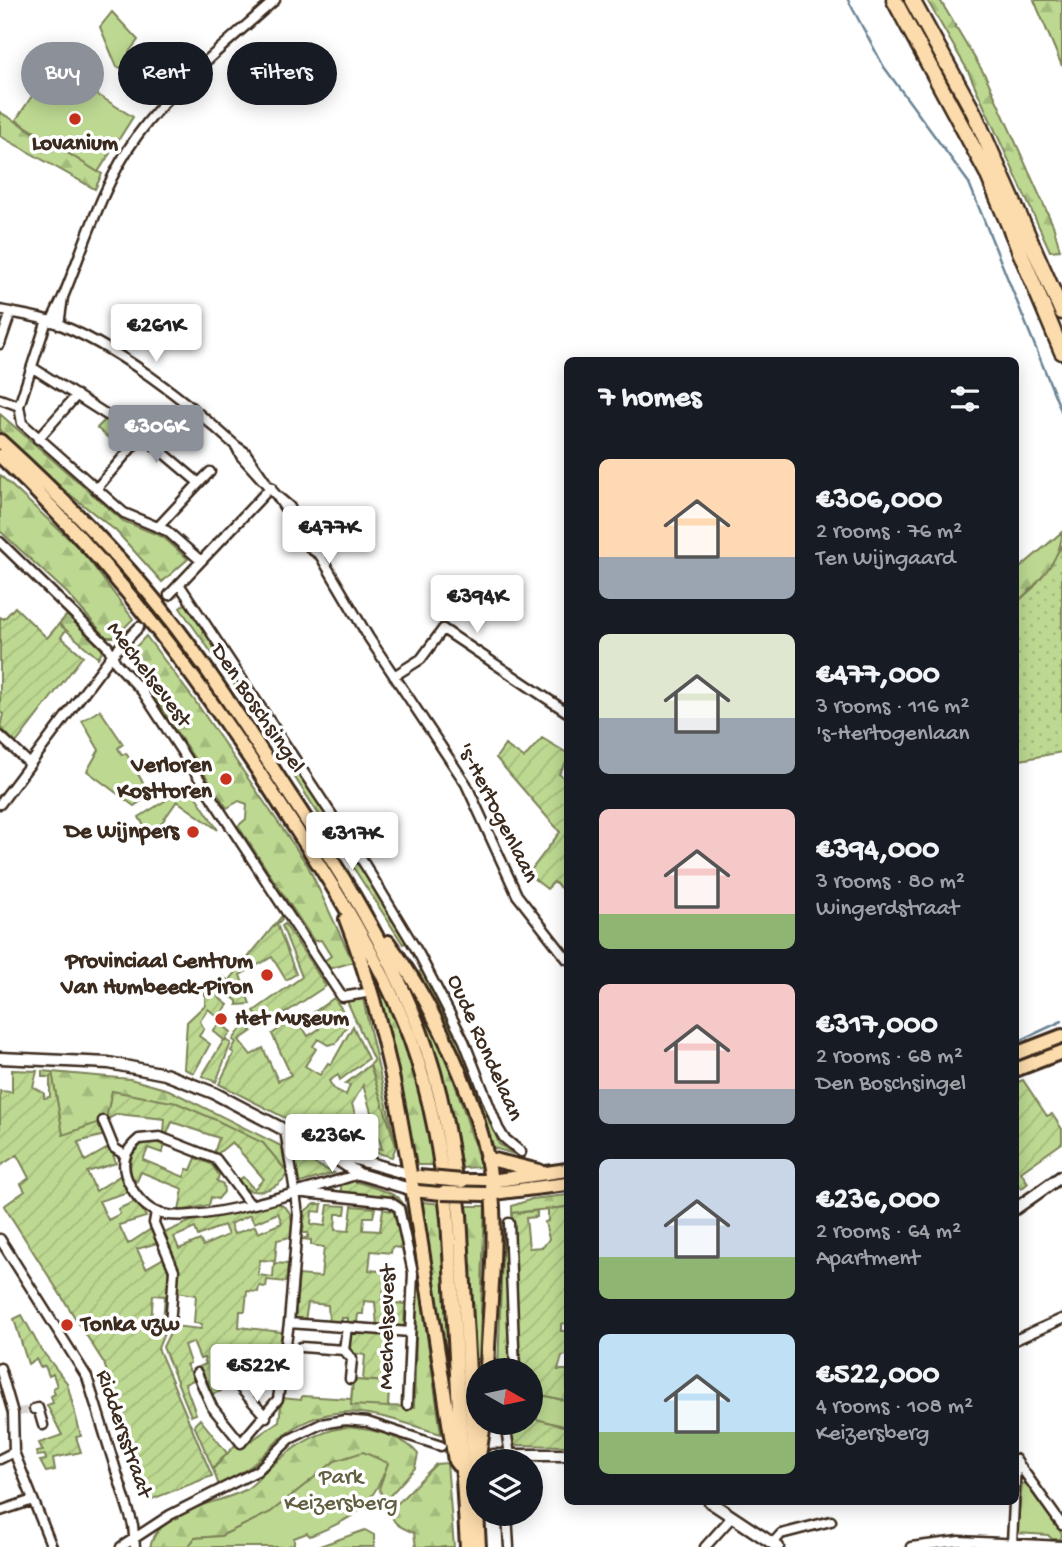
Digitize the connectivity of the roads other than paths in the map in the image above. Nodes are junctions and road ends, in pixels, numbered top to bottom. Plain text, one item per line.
1 (275, 0) edge
2 (894, 0) edge
3 (912, 0) edge
4 (0, 310) edge
5 (11, 312) junction
6 (1062, 312) edge
7 (52, 322) junction
8 (0, 344) edge
9 (1062, 352) edge
10 (33, 368) junction
11 (78, 395) junction
12 (0, 399) edge
13 (19, 406) junction
14 (107, 415) dead end
15 (38, 439) junction
16 (0, 441) edge
17 (0, 456) edge
18 (210, 472) dead end
19 (199, 482) junction
20 (268, 484) junction
21 (96, 489) junction
22 (158, 527) junction
23 (0, 543) edge
24 (201, 561) junction
25 (179, 584) junction
26 (169, 595) dead end
27 (139, 627) dead end
28 (112, 655) junction
29 (394, 676) junction
30 (564, 710) edge
31 (0, 736) edge
32 (30, 764) junction
33 (0, 804) edge
34 (345, 905) junction
35 (370, 919) junction
36 (419, 954) junction
37 (564, 955) edge
38 (404, 963) junction
39 (372, 992) junction
40 (1062, 1036) edge
41 (1019, 1052) edge
42 (1062, 1052) edge
43 (0, 1058) edge
44 (1019, 1068) edge
45 (103, 1121) dead end
46 (285, 1130) junction
47 (321, 1149) junction
48 (521, 1152) dead end
49 (125, 1155) junction
50 (486, 1158) junction
51 (447, 1165) junction
52 (564, 1171) edge
53 (392, 1172) junction
54 (550, 1173) junction
55 (359, 1174) junction
56 (415, 1176) junction
57 (1062, 1176) edge
58 (334, 1182) junction
59 (564, 1184) edge
60 (488, 1188) junction
61 (417, 1190) junction
62 (295, 1192) junction
63 (334, 1198) junction
64 (249, 1203) junction
65 (1019, 1206) edge
66 (156, 1212) junction
67 (509, 1223) dead end
68 (0, 1239) edge
69 (1062, 1319) edge
70 (289, 1323) junction
71 (170, 1326) dead end
72 (346, 1327) junction
73 (410, 1332) junction
74 (1019, 1338) edge
75 (301, 1347) dead end
76 (344, 1350) junction
77 (487, 1358) edge
78 (515, 1358) edge
79 (0, 1368) edge
80 (232, 1369) dead end
81 (197, 1373) dead end
82 (350, 1379) dead end
83 (407, 1405) dead end
84 (34, 1409) dead end
85 (266, 1417) junction
86 (43, 1425) dead end
87 (441, 1446) dead end
88 (468, 1449) edge
89 (14, 1452) junction
90 (564, 1455) edge
91 (543, 1456) edge
92 (0, 1460) edge
93 (1019, 1464) edge
94 (466, 1467) edge
95 (33, 1500) junction
96 (714, 1505) edge
97 (1014, 1505) edge
98 (0, 1511) edge
99 (732, 1517) junction
100 (831, 1521) dead end
101 (1062, 1525) edge
102 (468, 1526) edge
103 (476, 1526) edge
104 (508, 1526) edge
105 (135, 1542) edge
106 (1012, 1543) junction
107 (776, 1545) edge
108 (1057, 1546) edge
109 (52, 1547) edge
110 (121, 1547) edge
111 (467, 1547) edge
112 (479, 1547) edge
113 (509, 1547) edge
114 (705, 1547) edge
115 (911, 1547) edge

1 - 7 street
2 - 9 highway
3 - 6 highway
4 - 5 street, 's-Hertogenlaan
5 - 7 street, 's-Hertogenlaan
5 - 8 street
7 - 10 street
7 - 20 street, 's-Hertogenlaan
10 - 11 street
10 - 13 street
11 - 14 street
11 - 15 street
12 - 13 street
13 - 15 street
15 - 21 street
16 - 35 main road, Den Boschsingel
17 - 34 main road, Den Boschsingel
18 - 19 street
19 - 21 street
19 - 22 street
20 - 24 street
20 - 29 street, 's-Hertogenlaan
21 - 22 street
22 - 24 street
23 - 28 street, Mechelsevest
24 - 25 street
25 - 26 street
25 - 36 street, Oude Rondelaan
27 - 28 street
28 - 32 street
28 - 39 street, Mechelsevest
29 - 30 street
29 - 37 street, 's-Hertogenlaan
31 - 32 street
32 - 33 street
34 - 39 main road
34 - 51 main road, Den Boschsingel
35 - 38 main road
35 - 51 main road, Den Boschsingel
36 - 38 street
36 - 48 street, Oude Rondelaan
38 - 50 main road
39 - 56 main road
40 - 41 main road
42 - 44 main road
43 - 46 street
45 - 49 street
46 - 47 street
46 - 62 street
47 - 53 street
47 - 55 street
49 - 64 street
49 - 66 street
50 - 54 main road
50 - 60 main road
51 - 88 main road
52 - 54 main road
53 - 55 street
53 - 56 street
54 - 60 main road
55 - 58 street
55 - 61 street
56 - 60 main road, bridge
56 - 61 main road
57 - 65 street
58 - 62 street
58 - 63 street
59 - 60 main road
60 - 61 main road, bridge
60 - 77 main road
61 - 94 main road
62 - 63 street
62 - 64 street
62 - 70 street
63 - 73 street, Mechelsevest
64 - 66 street
66 - 71 street
67 - 78 street
68 - 105 street, Riddersstraat
69 - 74 street
70 - 72 street
70 - 85 street
72 - 73 street
72 - 76 street
73 - 83 street, Mechelsevest
75 - 76 street
76 - 82 street
79 - 89 street
80 - 85 street
81 - 85 street
84 - 86 street
87 - 105 street
89 - 92 street
89 - 95 street
90 - 91 street
93 - 101 street
95 - 98 street
95 - 109 street
96 - 99 street
97 - 106 street
99 - 107 street
99 - 114 street
100 - 107 street
102 - 111 main road
103 - 112 main road
104 - 113 street
105 - 110 street
106 - 108 street
106 - 115 street

